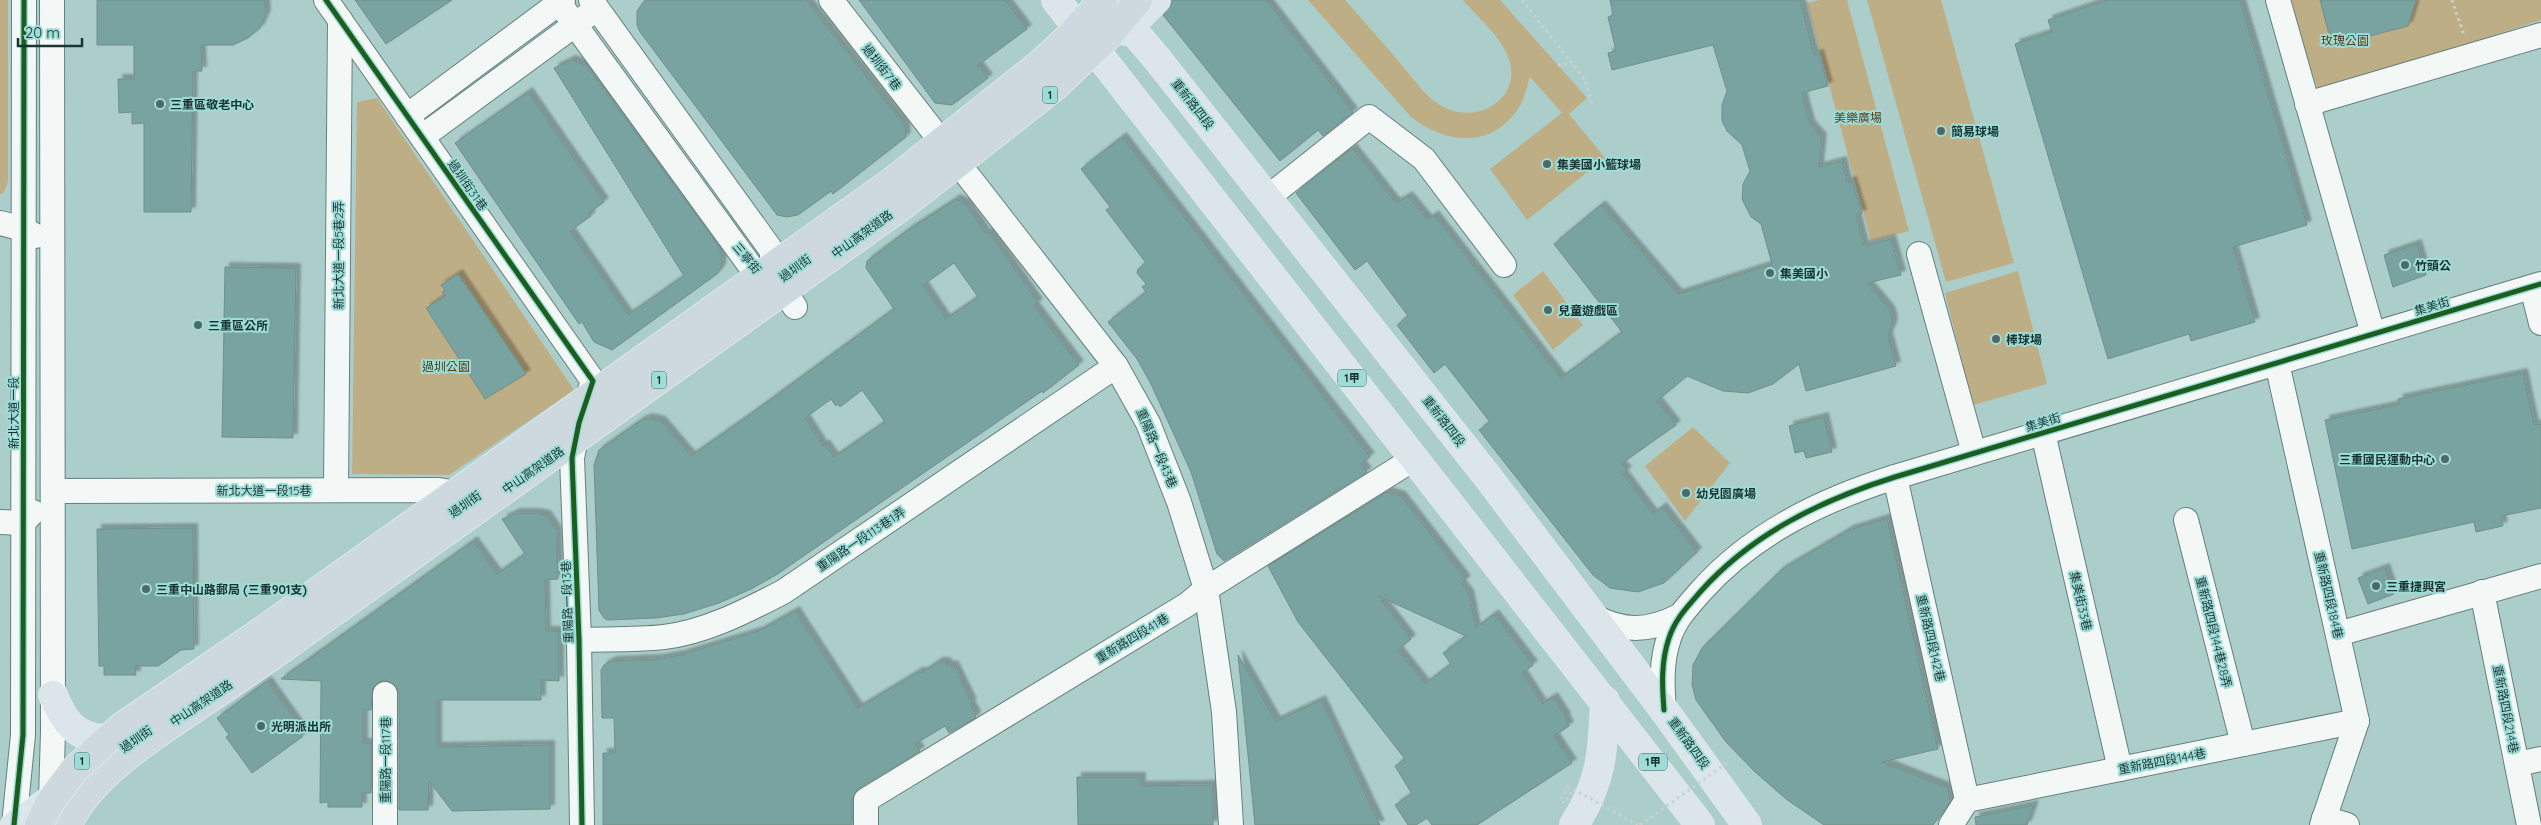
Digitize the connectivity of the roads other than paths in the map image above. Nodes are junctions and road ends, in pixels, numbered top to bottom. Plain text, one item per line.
1 (24, 0) edge
2 (52, 0) edge
3 (326, 0) edge
4 (831, 0) edge
5 (1056, 0) edge
6 (1092, 0) edge
7 (1103, 0) edge
8 (1107, 0) edge
9 (1138, 0) edge
10 (1156, 0) edge
11 (2278, 0) edge
12 (560, 1) edge
13 (599, 3) edge
14 (340, 20) junction
15 (1074, 23) junction
16 (575, 25) junction
17 (1129, 26) junction
18 (2541, 35) edge
19 (1099, 55) junction
20 (2307, 104) junction
21 (407, 116) junction
22 (934, 133) joint
23 (422, 137) junction
24 (957, 151) junction
25 (1267, 198) junction
26 (0, 223) edge
27 (24, 229) junction
28 (53, 245) junction
29 (1919, 254) dead end
30 (1504, 265) dead end
31 (772, 285) junction
32 (2536, 286) edge
33 (795, 307) dead end
34 (2541, 323) edge
35 (2373, 334) junction
36 (2278, 363) junction
37 (1116, 366) junction
38 (593, 381) joint
39 (579, 423) junction
40 (2043, 432) junction
41 (1974, 453) junction
42 (531, 457) junction
43 (572, 458) junction
44 (1415, 458) junction
45 (1895, 477) junction
46 (336, 490) junction
47 (53, 491) junction
48 (475, 497) junction
49 (2186, 520) dead end
50 (12, 522) edge
51 (2541, 576) edge
52 (1206, 589) junction
53 (2482, 592) junction
54 (1593, 616) junction
55 (1679, 616) junction
56 (2338, 634) junction
57 (579, 640) junction
58 (385, 694) dead end
59 (53, 695) junction
60 (1605, 701) junction
61 (1664, 710) junction
62 (2357, 721) junction
63 (132, 741) junction
64 (2243, 744) junction
65 (2541, 758) edge
66 (2517, 764) junction
67 (2120, 769) junction
68 (1967, 800) junction
69 (54, 815) edge
70 (2323, 821) edge
71 (14, 825) edge
72 (385, 825) edge
73 (582, 825) edge
74 (866, 825) edge
75 (1231, 825) edge
76 (1574, 825) edge
77 (1700, 825) edge
78 (1747, 825) edge
79 (1951, 825) edge
80 (2347, 825) edge
81 (2528, 825) edge

1 - 27 street, 新北大道一段
2 - 28 street
3 - 14 street, 過圳街31巷
4 - 22 street, 過圳街7巷
5 - 15 main road, 1甲
6 - 15 main road
7 - 69 highway, 中山高架道路 / 1, bridge
8 - 17 main road, 重新路四段
9 - 69 highway, 中山高架道路 / 1, bridge
10 - 17 main road, 1
11 - 20 street
12 - 16 street, 三寧街
12 - 21 street
13 - 16 street
13 - 31 street, 三寧街
14 - 21 street, 過圳街31巷
14 - 46 street, 新北大道一段5巷2弄
15 - 19 main road, 1甲
15 - 24 main road
16 - 23 street
16 - 31 street, 三寧街
17 - 19 main road, 1
17 - 25 main road, 重新路四段
18 - 20 street
19 - 24 main road, 1
19 - 44 main road, 1甲
20 - 35 street
21 - 23 street, 過圳街31巷
22 - 24 street, 重陽路一段43巷
23 - 38 street, 過圳街31巷
24 - 31 main road, 過圳街 / 1
24 - 37 street, 重陽路一段43巷
25 - 30 street
25 - 54 main road, 重新路四段
26 - 27 street
27 - 28 street
27 - 50 street, 新北大道一段
28 - 47 street
29 - 41 street
31 - 33 street
31 - 39 main road, 過圳街 / 1
32 - 34 street
32 - 35 street, 集美街
35 - 36 street, 集美街
36 - 40 street, 集美街
36 - 56 street, 重新路四段184巷
37 - 52 street, 重陽路一段43巷
37 - 57 street, 重陽路一段113巷1弄
38 - 39 street, 重陽路一段13巷
39 - 42 main road, 過圳街 / 1
39 - 43 street, 重陽路一段13巷
40 - 41 street, 集美街
40 - 67 street, 集美街33巷
41 - 45 street, 集美街
42 - 43 main road
42 - 48 main road, 過圳街 / 1
43 - 57 street, 重陽路一段13巷
44 - 52 street, 重新路四段41巷
44 - 60 main road, 1甲
45 - 55 street, 集美街
45 - 68 street, 重新路四段142巷
46 - 47 street, 新北大道一段15巷
46 - 48 street, 新北大道一段15巷
47 - 50 street
47 - 59 street
48 - 63 main road, 過圳街 / 1
49 - 64 street, 重新路四段144巷28弄
50 - 71 street, 新北大道一段
51 - 53 street
52 - 74 street, 重新路四段41巷
52 - 75 street, 重陽路一段43巷
53 - 56 street
53 - 66 street, 重新路四段214巷
54 - 55 street, 集美街
54 - 61 main road, 重新路四段
55 - 61 street, 集美街
56 - 62 street, 重新路四段184巷
57 - 73 street, 重陽路一段13巷
58 - 72 street, 重陽路一段117巷
59 - 63 main road
59 - 69 street
60 - 76 main road
60 - 77 main road, 1甲
61 - 78 main road, 重新路四段
62 - 64 street, 重新路四段144巷
62 - 70 street
63 - 69 main road, 過圳街
64 - 67 street, 重新路四段144巷
65 - 66 street
66 - 81 street, 重新路四段214巷
67 - 68 street, 重新路四段144巷
68 - 79 street
69 - 71 main road, 1
70 - 80 street

